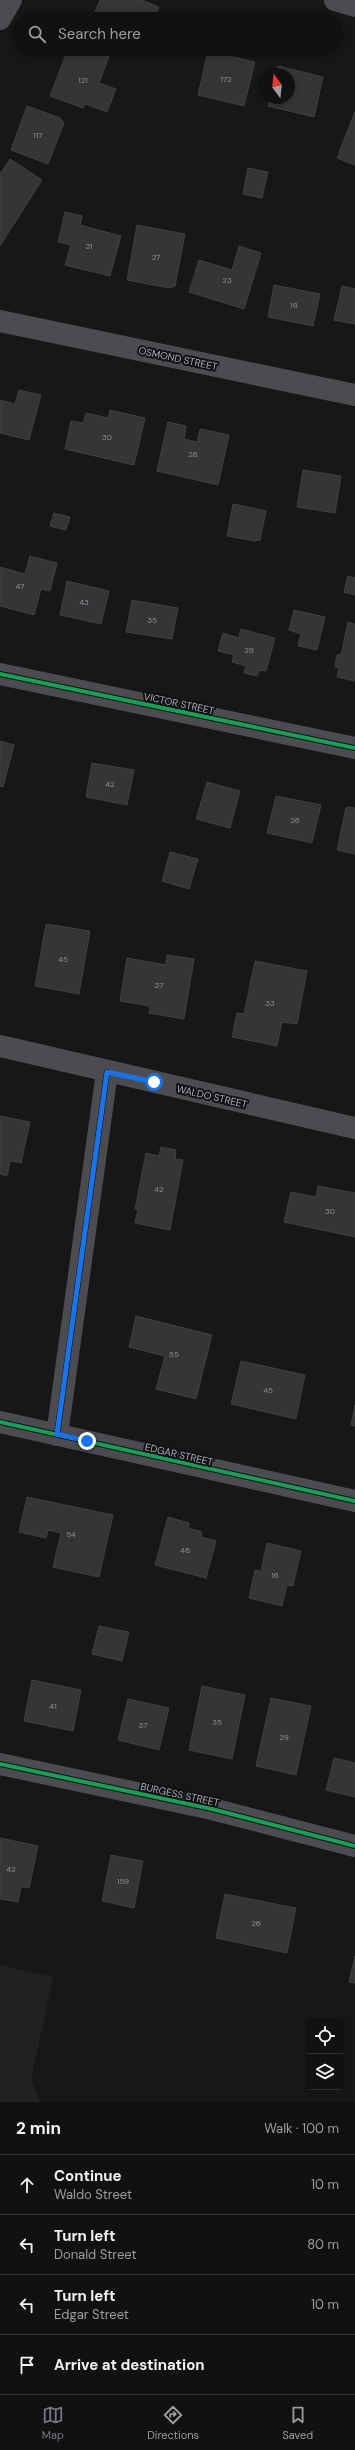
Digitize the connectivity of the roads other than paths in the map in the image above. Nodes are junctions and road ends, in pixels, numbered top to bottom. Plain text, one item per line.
1 (11, 0) edge
2 (335, 0) edge
3 (355, 6) edge
4 (0, 19) edge
5 (0, 321) edge
6 (355, 395) edge
7 (0, 674) edge
8 (355, 748) edge
9 (0, 1046) edge
10 (107, 1072) junction
11 (355, 1128) edge
12 (0, 1422) edge
13 (57, 1434) junction
14 (355, 1501) edge
15 (0, 1764) edge
16 (355, 1846) edge

1 - 4 street
2 - 3 street
5 - 6 street, OSMOND STREET
7 - 8 street, VICTOR STREET
9 - 10 street, WALDO STREET
10 - 11 street, WALDO STREET
10 - 13 street
12 - 13 street, EDGAR STREET
13 - 14 street, EDGAR STREET
15 - 16 street, BURGESS STREET

